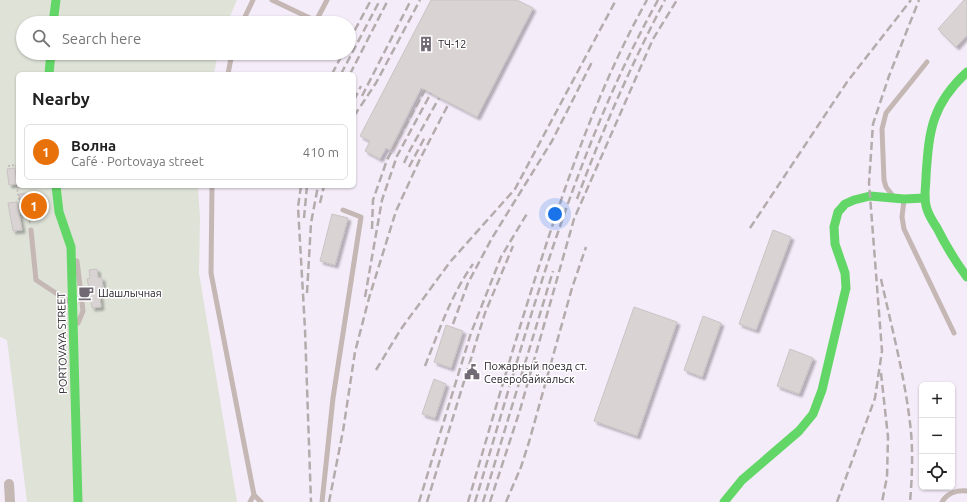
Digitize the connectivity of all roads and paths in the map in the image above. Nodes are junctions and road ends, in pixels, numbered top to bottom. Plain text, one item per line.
1 (56, 0) edge
2 (253, 0) edge
3 (272, 0) edge
4 (327, 0) edge
5 (55, 16) edge
6 (245, 16) edge
7 (304, 16) edge
8 (319, 16) edge
9 (50, 60) edge
10 (231, 60) edge
11 (928, 62) dead end
12 (49, 72) edge
13 (228, 72) edge
14 (967, 72) edge
15 (16, 165) edge
16 (8, 166) dead end
17 (17, 188) edge
18 (56, 188) edge
19 (212, 188) edge
20 (899, 198) junction
21 (925, 198) junction
22 (31, 204) dead end
23 (27, 209) junction
24 (343, 210) dead end
25 (31, 230) joint
26 (71, 247) junction
27 (967, 277) edge
28 (73, 304) junction
29 (954, 333) dead end
30 (74, 334) junction
31 (8, 484) dead end
32 (967, 491) edge
33 (254, 495) junction
34 (77, 499) edge
35 (10, 502) edge
36 (250, 502) edge
37 (261, 502) edge
38 (322, 502) edge
39 (724, 502) edge
40 (942, 502) edge

1 - 5 street
2 - 6 lane
3 - 7 lane
4 - 8 lane
9 - 12 street
10 - 13 lane
11 - 20 lane
14 - 21 street
15 - 16 path
17 - 23 path
18 - 26 street, PORTOVAYA STREET
19 - 33 lane
20 - 21 street
20 - 29 lane
20 - 39 street
21 - 27 street
22 - 23 path
23 - 25 path
24 - 38 lane
25 - 28 lane
26 - 28 street, PORTOVAYA STREET
26 - 30 lane
28 - 30 street, PORTOVAYA STREET
30 - 34 street, PORTOVAYA STREET
31 - 35 street
32 - 40 lane
33 - 36 lane
33 - 37 lane

